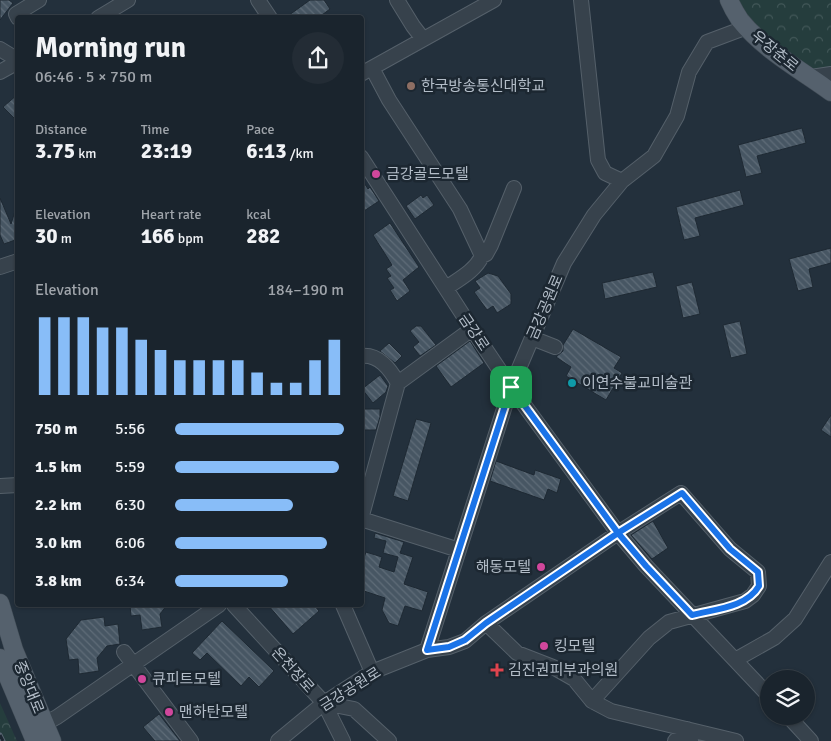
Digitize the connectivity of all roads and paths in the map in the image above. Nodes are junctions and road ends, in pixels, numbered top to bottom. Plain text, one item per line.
1 (39, 0) edge
2 (128, 0) edge
3 (258, 0) edge
4 (397, 0) edge
5 (581, 0) edge
6 (729, 0) edge
7 (489, 1) edge
8 (111, 9) edge
9 (18, 15) edge
10 (268, 15) edge
11 (747, 27) junction
12 (424, 39) junction
13 (0, 49) edge
14 (15, 59) edge
15 (15, 63) edge
16 (367, 71) edge
17 (0, 72) edge
18 (831, 74) edge
19 (811, 77) junction
20 (831, 92) edge
21 (364, 162) edge
22 (622, 181) junction
23 (514, 188) dead end
24 (482, 256) junction
25 (15, 262) edge
26 (0, 267) edge
27 (446, 288) junction
28 (472, 329) junction
29 (532, 338) junction
30 (554, 347) dead end
31 (364, 356) edge
32 (398, 383) junction
33 (511, 387) junction
34 (15, 485) edge
35 (0, 486) edge
36 (364, 508) edge
37 (364, 520) edge
38 (618, 533) junction
39 (459, 550) junction
40 (831, 562) edge
41 (0, 603) edge
42 (216, 607) edge
43 (236, 607) edge
44 (344, 607) edge
45 (692, 615) junction
46 (486, 623) junction
47 (427, 650) junction
48 (124, 652) dead end
49 (0, 658) edge
50 (735, 660) junction
51 (133, 664) junction
52 (372, 672) junction
53 (760, 686) edge
54 (592, 701) junction
55 (324, 704) junction
56 (44, 724) junction
57 (796, 725) edge
58 (689, 735) edge
59 (35, 741) edge
60 (52, 741) edge
61 (191, 741) edge
62 (278, 741) edge
63 (343, 741) edge
64 (389, 741) edge
65 (675, 741) edge
66 (736, 741) edge
67 (811, 741) edge

1 - 9 street
2 - 8 street
3 - 10 street
4 - 12 street
5 - 22 street
6 - 11 main road, 우장춘로
7 - 12 street
11 - 19 main road, 우장춘로
11 - 22 street, 금강공원로
12 - 16 street
13 - 14 street
15 - 17 street
16 - 24 street
18 - 19 street
19 - 20 main road, 우장춘로
21 - 27 street, 금강로
22 - 29 street, 금강공원로
23 - 24 street
24 - 27 street
25 - 26 street
27 - 28 street, 금강로
28 - 32 street
28 - 33 street, 금강로
29 - 30 street
29 - 33 street, 금강공원로
31 - 32 street
32 - 36 street
33 - 38 street, 금강로
33 - 39 street, 금강공원로
34 - 35 street
37 - 39 street
38 - 45 street, 금강로
38 - 45 street
38 - 46 street
39 - 47 street, 금강공원로
40 - 50 street
41 - 56 main road, 중앙대로
42 - 51 street
43 - 55 street, 온천장로
44 - 52 street
45 - 50 street, 금강로
45 - 54 street
46 - 47 street
46 - 54 street
47 - 52 street, 금강공원로
48 - 51 street
49 - 59 main road, 중앙대로
50 - 53 street, 금강로
51 - 56 street
51 - 61 street
52 - 55 street, 금강공원로
54 - 58 street
55 - 62 street, 금강공원로
55 - 63 street, 온천장로
55 - 64 street
56 - 60 main road, 중앙대로
57 - 67 street
58 - 65 street
58 - 66 street

